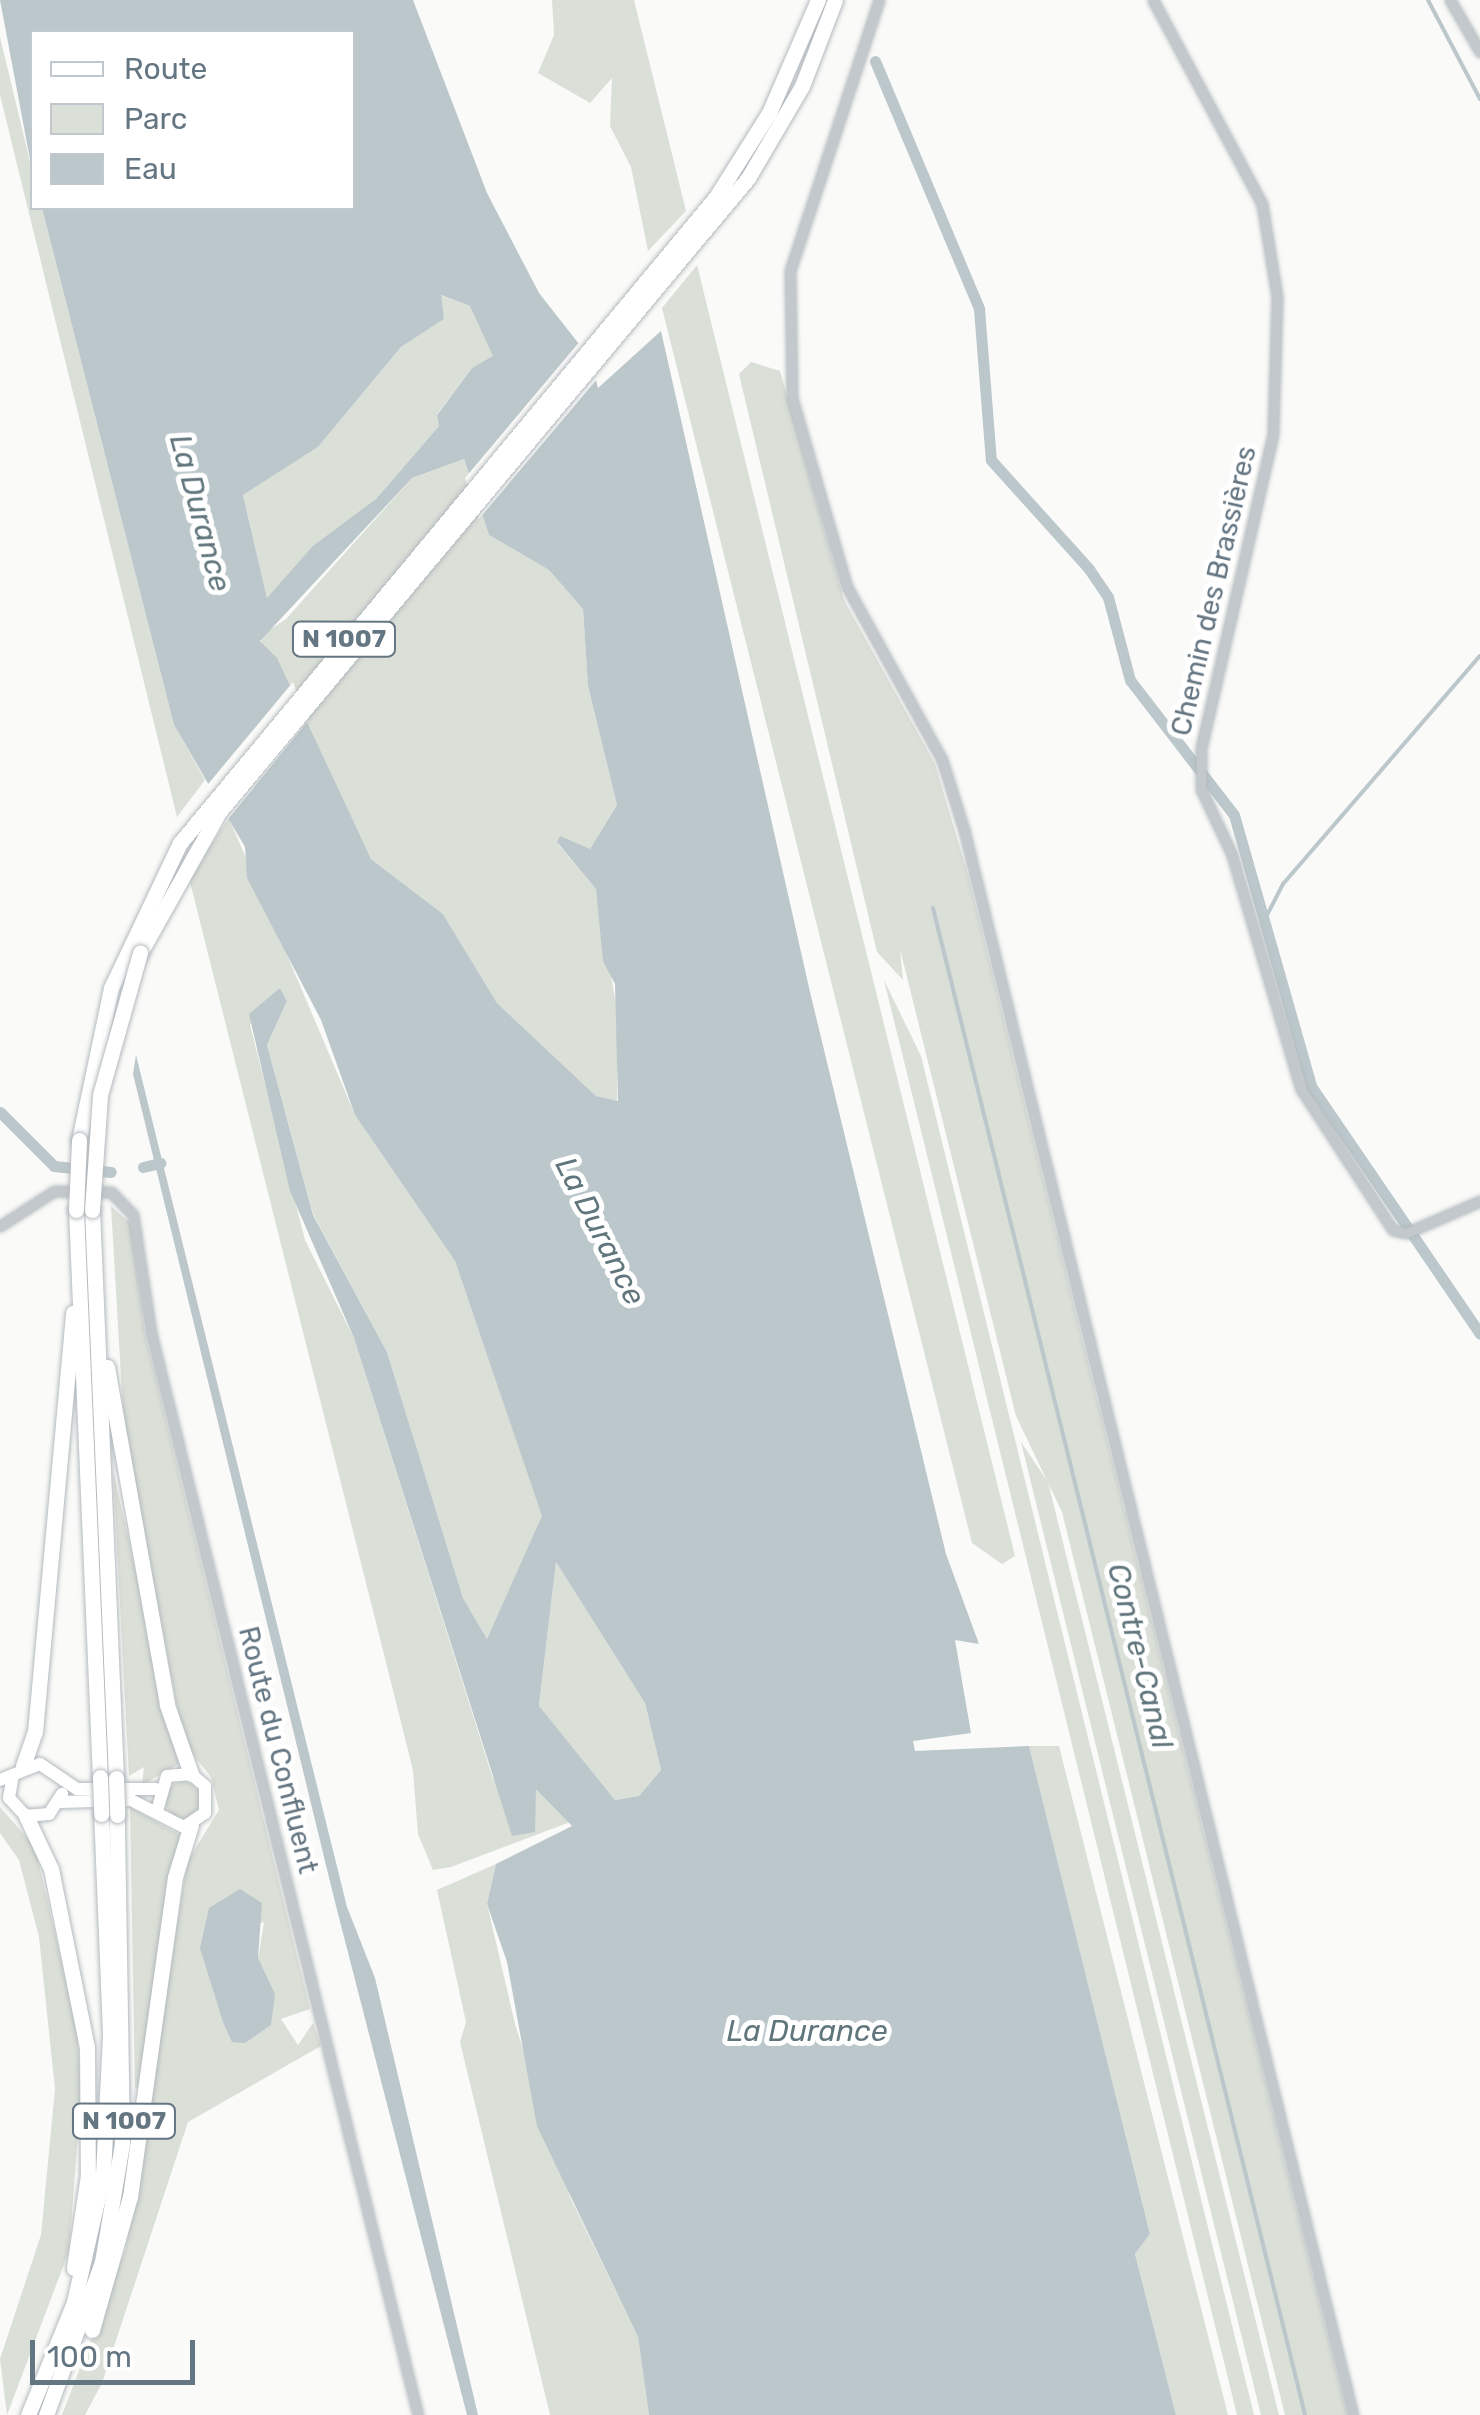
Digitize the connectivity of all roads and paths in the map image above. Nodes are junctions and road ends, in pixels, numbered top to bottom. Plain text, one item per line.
1 (818, 0) edge
2 (836, 0) edge
3 (879, 0) edge
4 (1153, 0) edge
5 (1450, 0) edge
6 (1480, 52) edge
7 (722, 202) junction
8 (1480, 1201) edge
9 (84, 1210) junction
10 (0, 1226) edge
11 (79, 1259) junction
12 (98, 1334) junction
13 (12, 1774) edge
14 (192, 1774) junction
15 (108, 1778) junction
16 (60, 1781) junction
17 (156, 1789) junction
18 (4, 1796) edge
19 (60, 1802) junction
20 (158, 1812) junction
21 (109, 1814) junction
22 (26, 1816) junction
23 (192, 1825) junction
24 (57, 2350) junction
25 (28, 2415) edge
26 (49, 2415) edge
27 (418, 2415) edge
28 (1353, 2415) edge

1 - 7 highway, N 1007
2 - 7 highway, N 1007
3 - 28 street
4 - 8 street, Chemin des Brassières
5 - 6 street
7 - 9 highway, N 1007, bridge
9 - 11 highway, N 1007
9 - 12 highway, N 1007
10 - 27 street, Route du Confluent
11 - 13 highway
11 - 15 highway, N 1007
12 - 14 highway
12 - 15 highway, N 1007
13 - 16 street
13 - 18 street
14 - 17 street
14 - 23 street
15 - 21 highway, N 1007, bridge
16 - 17 street
16 - 19 street
17 - 20 street
18 - 22 street
19 - 20 street
19 - 22 street
20 - 23 street
21 - 24 highway, N 1007
21 - 26 highway, N 1007
22 - 24 highway
23 - 26 highway
24 - 25 highway, N 1007

